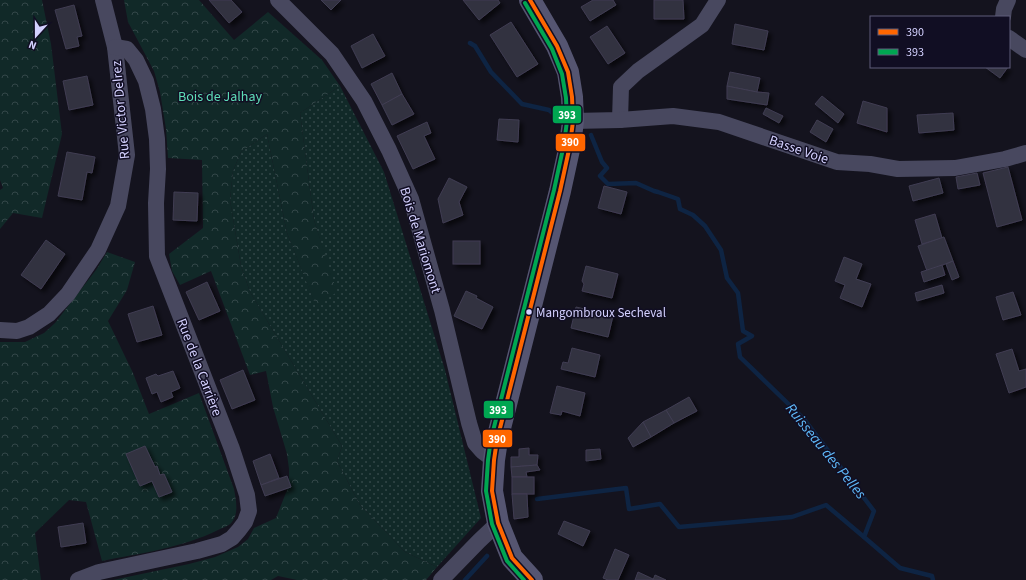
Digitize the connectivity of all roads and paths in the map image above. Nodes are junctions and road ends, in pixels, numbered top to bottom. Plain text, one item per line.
1 (103, 0) edge
2 (278, 0) edge
3 (530, 0) edge
4 (718, 0) edge
5 (1008, 0) edge
6 (1003, 16) edge
7 (1010, 39) edge
8 (115, 47) junction
9 (1026, 50) edge
10 (620, 120) junction
11 (573, 121) junction
12 (1026, 153) edge
13 (0, 330) edge
14 (494, 460) junction
15 (498, 523) junction
16 (78, 580) edge
17 (441, 580) edge
18 (532, 580) edge

1 - 8 street, Rue Victor Delrez
2 - 14 street, Bois de Mariomont
3 - 11 main road
4 - 10 street
5 - 6 street
7 - 9 street
8 - 13 street, Rue Victor Delrez
8 - 16 street, Rue de la Carrière
10 - 11 street, Basse Voie
10 - 12 street, Basse Voie
11 - 14 main road
14 - 15 main road
15 - 17 street
15 - 18 main road

